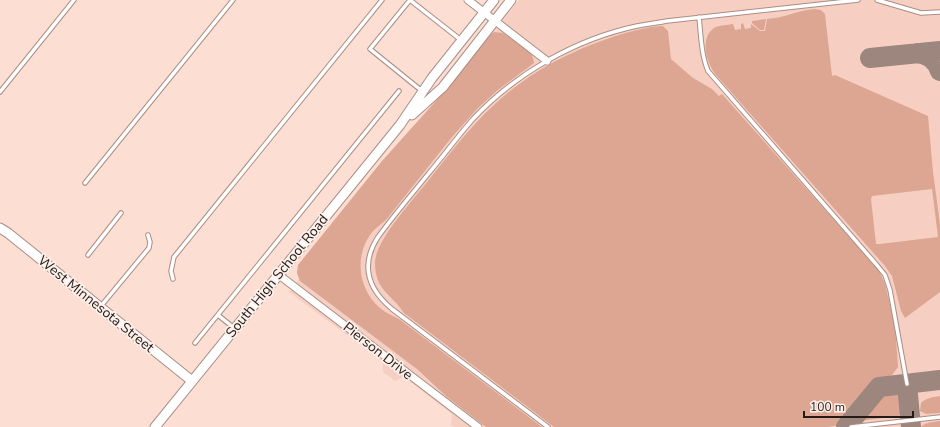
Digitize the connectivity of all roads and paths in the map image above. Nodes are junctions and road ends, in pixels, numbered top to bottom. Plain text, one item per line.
1 (74, 0) edge
2 (233, 0) edge
3 (382, 0) edge
4 (410, 0) edge
5 (468, 0) edge
6 (494, 0) edge
7 (511, 0) edge
8 (858, 0) edge
9 (877, 0) edge
10 (485, 12) junction
11 (940, 12) edge
12 (699, 17) junction
13 (495, 20) junction
14 (462, 41) junction
15 (547, 61) junction
16 (399, 91) dead end
17 (0, 92) edge
18 (423, 92) junction
19 (400, 125) junction
20 (85, 183) dead end
21 (121, 213) dead end
22 (0, 228) edge
23 (148, 235) dead end
24 (88, 255) dead end
25 (279, 275) junction
26 (173, 279) dead end
27 (100, 307) junction
28 (218, 315) junction
29 (235, 328) junction
30 (195, 343) dead end
31 (192, 382) junction
32 (907, 384) dead end
33 (940, 417) edge
34 (155, 427) edge
35 (478, 427) edge
36 (548, 427) edge
37 (851, 427) edge

1 - 17 lane
2 - 20 lane
3 - 26 lane
4 - 14 lane
4 - 18 lane
5 - 10 street
6 - 10 street, South High School Road
7 - 13 street, South High School Road
8 - 12 lane
9 - 11 lane
10 - 13 street
10 - 14 street, South High School Road
12 - 15 lane
12 - 32 lane
13 - 15 street
13 - 19 street, South High School Road
14 - 18 street, South High School Road
15 - 36 lane
16 - 28 lane
18 - 19 street, South High School Road
19 - 25 street, South High School Road
21 - 24 lane
22 - 27 street, West Minnesota Street
23 - 27 lane
25 - 29 street, South High School Road
25 - 35 street, Pierson Drive
27 - 31 street, West Minnesota Street
28 - 29 lane
28 - 30 lane
29 - 31 street, South High School Road
31 - 34 street, South High School Road
33 - 37 lane

